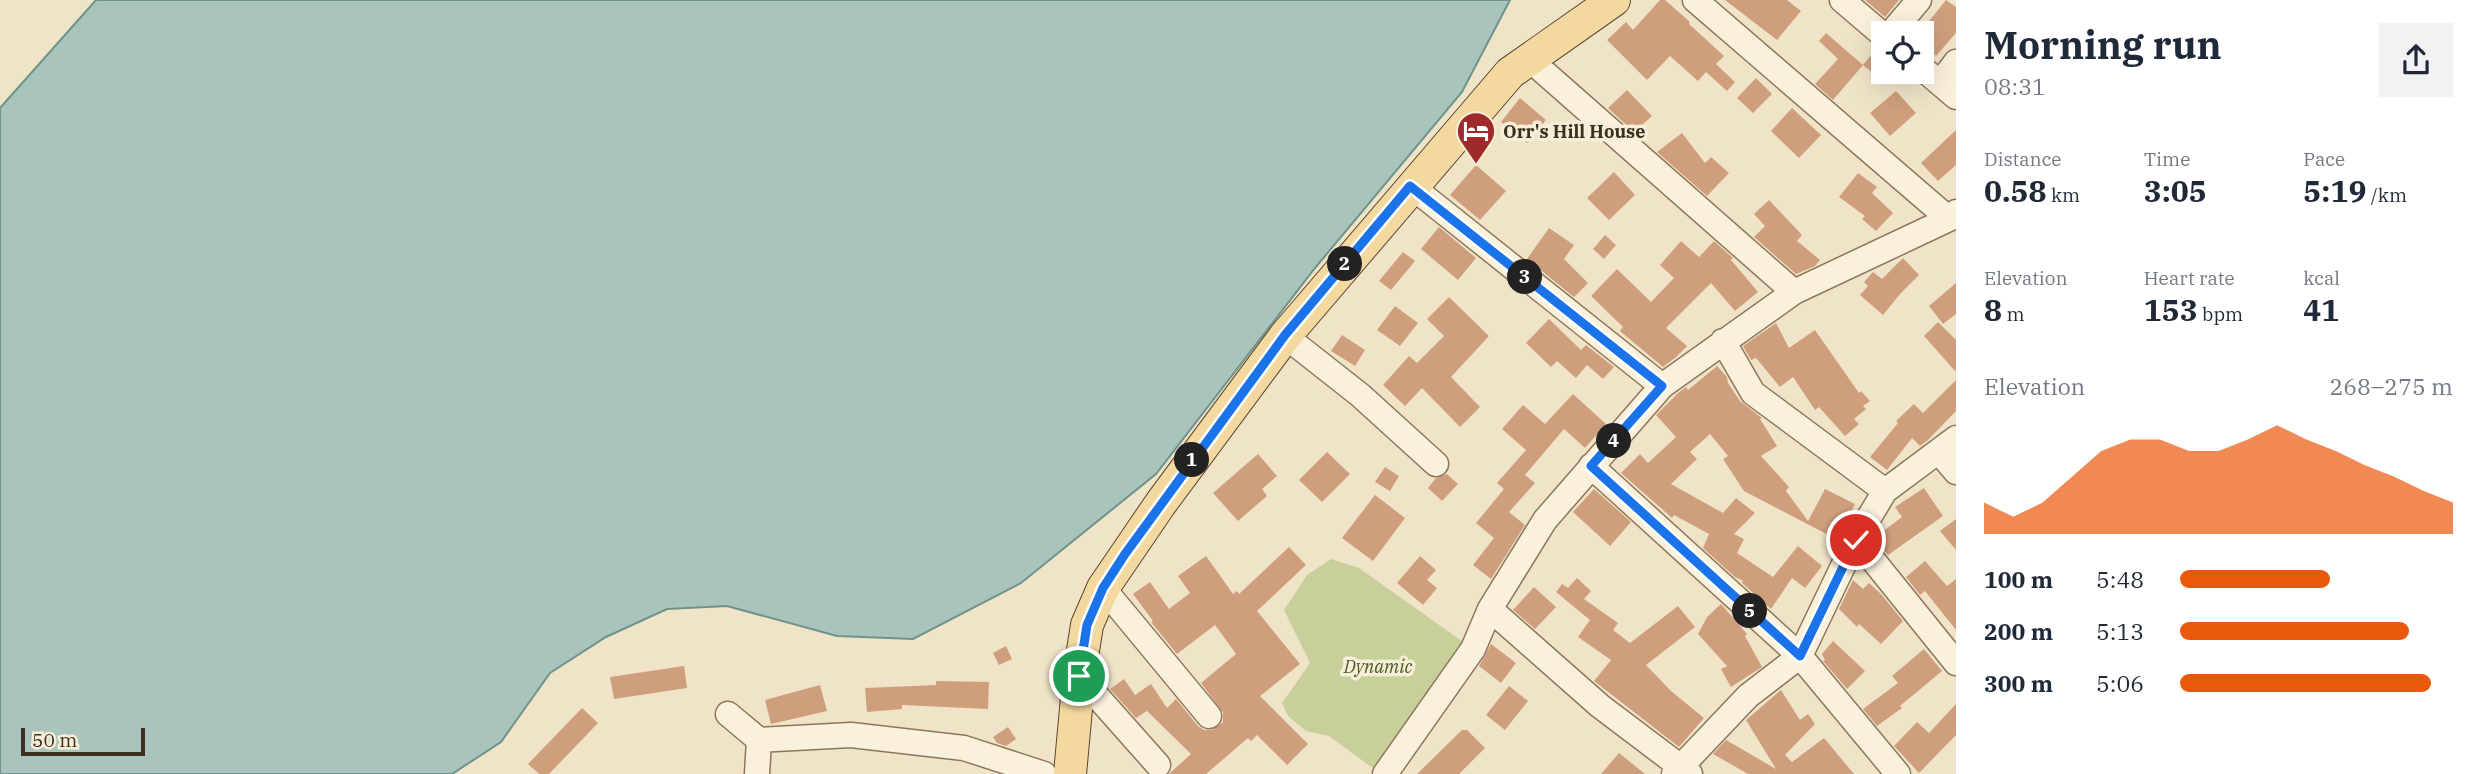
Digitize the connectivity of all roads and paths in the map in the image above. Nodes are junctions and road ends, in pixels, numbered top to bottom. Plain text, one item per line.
1 (1614, 0) edge
2 (1695, 0) edge
3 (1842, 0) edge
4 (1919, 0) edge
5 (1901, 21) edge
6 (1871, 25) edge
7 (1529, 59) junction
8 (1956, 62) edge
9 (1939, 82) edge
10 (1410, 186) junction
11 (1952, 215) edge
12 (1794, 292) junction
13 (1285, 335) junction
14 (1723, 341) junction
15 (1662, 386) junction
16 (1947, 445) edge
17 (1436, 464) dead end
18 (1591, 466) junction
19 (1956, 472) edge
20 (1885, 491) junction
21 (1856, 540) junction
22 (1103, 588) junction
23 (1490, 609) junction
24 (1800, 656) junction
25 (1956, 663) edge
26 (1079, 676) junction
27 (728, 714) dead end
28 (1209, 716) dead end
29 (759, 740) junction
30 (1157, 765) dead end
31 (1682, 772) edge
32 (758, 774) edge
33 (1044, 774) edge
34 (1070, 774) edge
35 (1385, 774) edge
36 (1898, 774) edge

1 - 7 main road
2 - 11 street
3 - 6 street
4 - 5 street
7 - 10 main road
7 - 12 street
8 - 9 street
10 - 13 main road
10 - 15 street
11 - 12 street
12 - 14 street
13 - 17 street
13 - 22 main road
14 - 15 street
14 - 20 street
15 - 18 street
16 - 19 street
16 - 20 street
18 - 23 street
18 - 24 street
20 - 21 street
21 - 24 street
21 - 25 street
22 - 26 main road
22 - 28 street
23 - 31 street
23 - 35 street
24 - 31 street
24 - 36 street
26 - 30 street
26 - 34 main road
27 - 29 street
29 - 32 street
29 - 33 street

